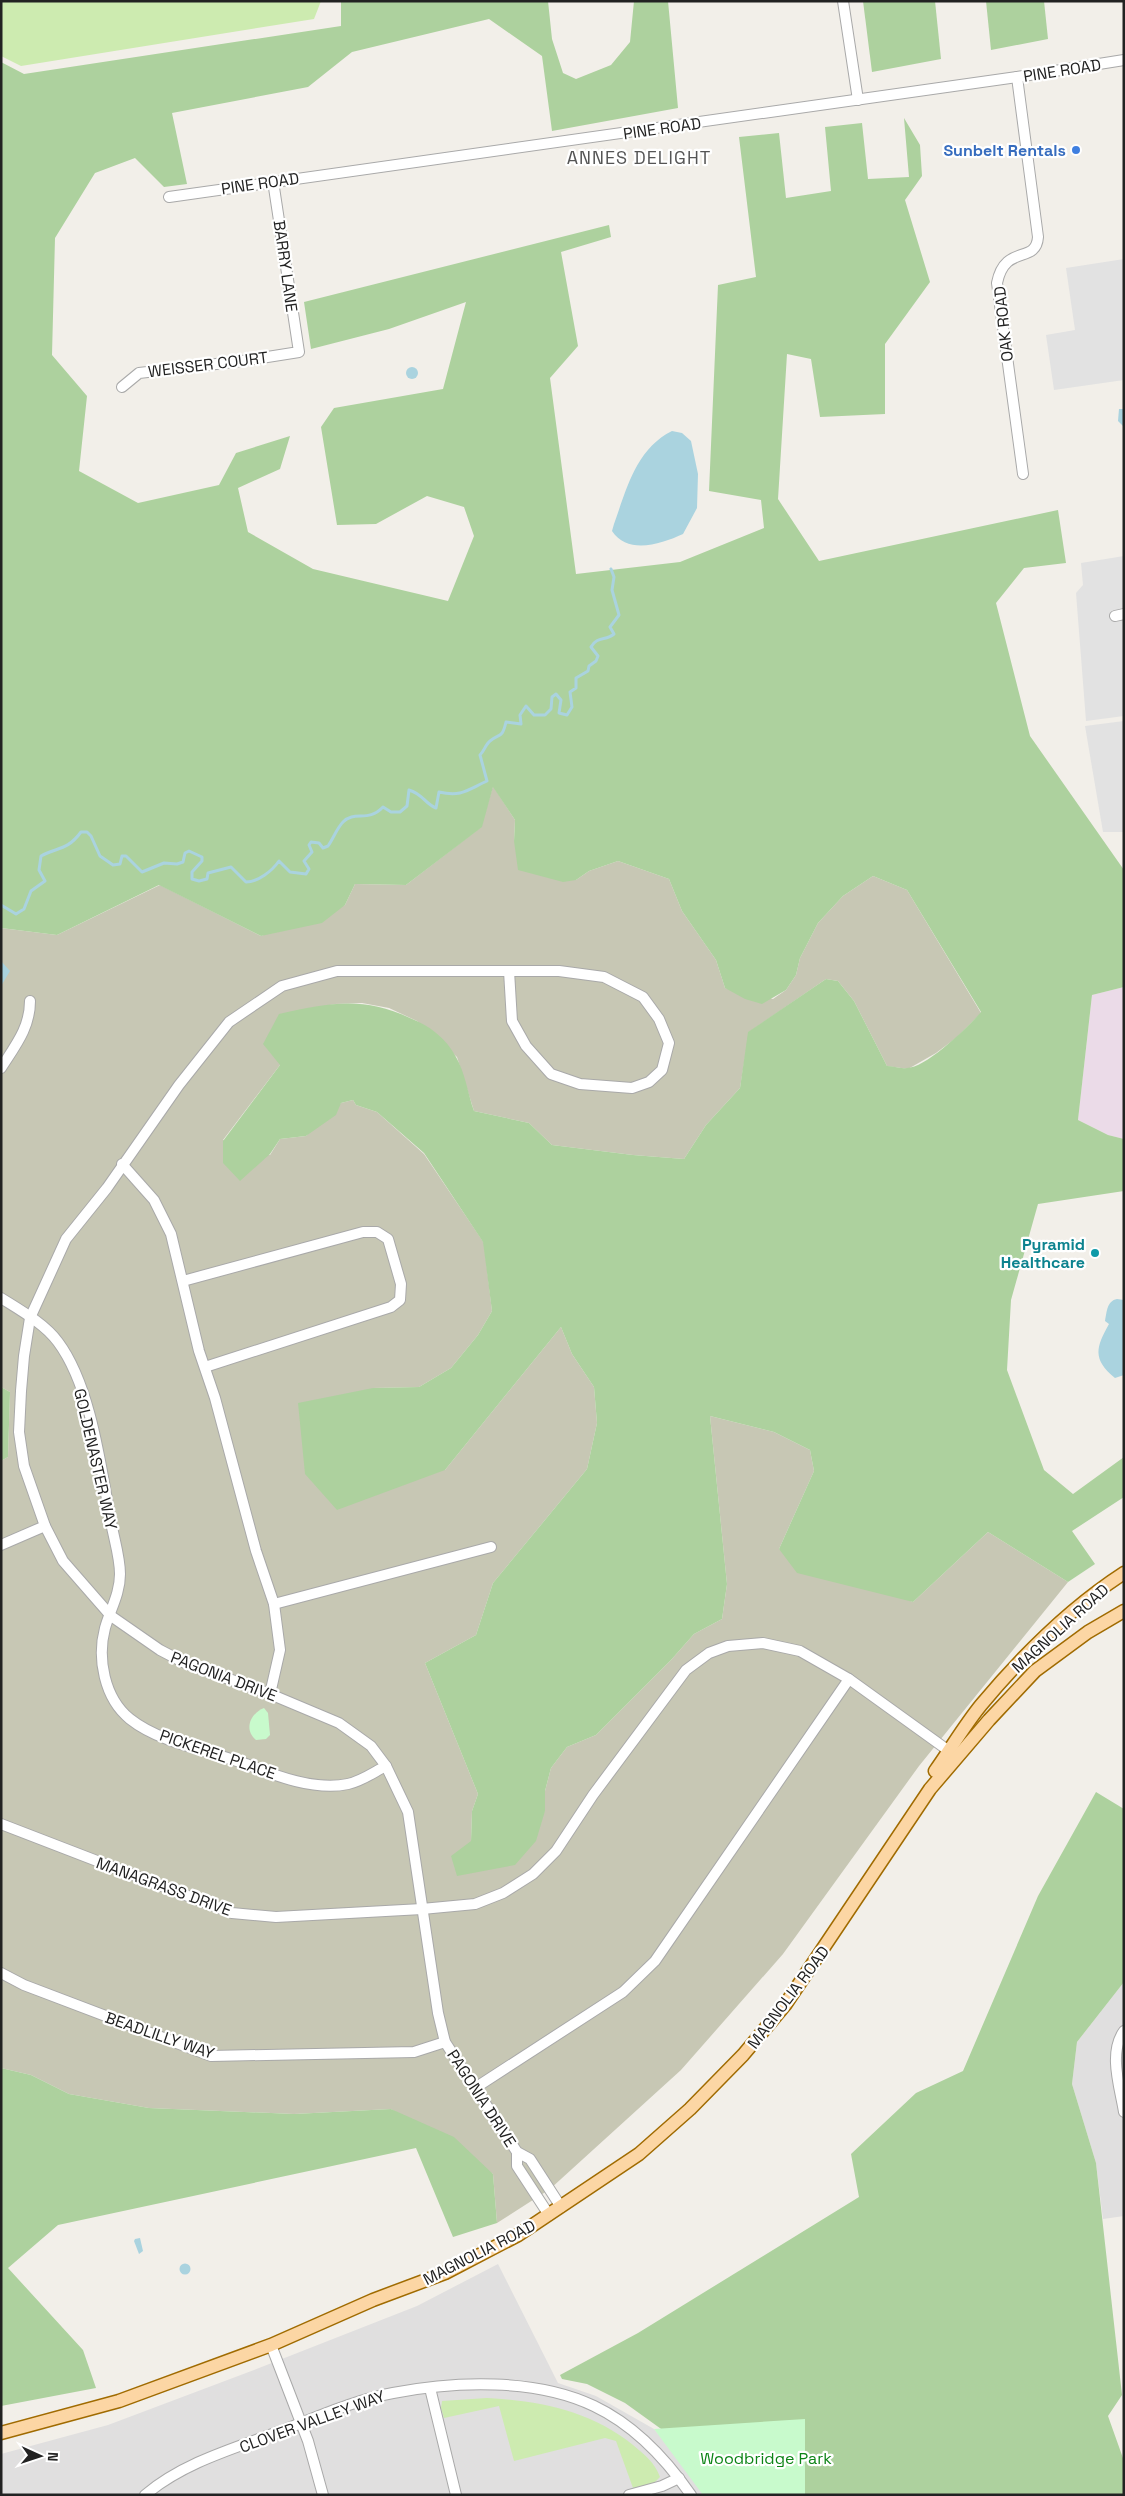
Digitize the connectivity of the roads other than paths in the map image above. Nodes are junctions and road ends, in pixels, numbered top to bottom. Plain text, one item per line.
1 (843, 1) edge
2 (1124, 60) edge
3 (1017, 77) junction
4 (858, 100) junction
5 (274, 181) junction
6 (169, 197) dead end
7 (299, 352) joint
8 (122, 387) dead end
9 (1023, 474) dead end
10 (509, 971) junction
11 (30, 1001) dead end
12 (1, 1068) edge
13 (122, 1164) junction
14 (183, 1281) junction
15 (1, 1298) edge
16 (30, 1318) junction
17 (205, 1367) junction
18 (45, 1526) junction
19 (1, 1545) edge
20 (491, 1547) dead end
21 (1124, 1573) edge
22 (274, 1604) junction
23 (1124, 1611) edge
24 (111, 1616) junction
25 (849, 1679) junction
26 (270, 1694) junction
27 (950, 1751) junction
28 (386, 1766) junction
29 (1, 1824) edge
30 (884, 1860) junction
31 (422, 1910) junction
32 (1, 1973) edge
33 (1124, 2031) edge
34 (445, 2042) junction
35 (475, 2088) junction
36 (1124, 2112) edge
37 (517, 2152) junction
38 (561, 2207) junction
39 (549, 2216) junction
40 (271, 2345) junction
41 (430, 2388) junction
42 (301, 2423) junction
43 (1, 2433) edge
44 (679, 2478) junction
45 (145, 2495) edge
46 (323, 2495) edge
47 (456, 2495) edge
48 (629, 2495) edge
49 (691, 2495) edge

1 - 4 street
2 - 3 street, PINE ROAD
3 - 4 street, PINE ROAD
3 - 9 street, OAK ROAD
4 - 5 street, PINE ROAD
5 - 6 street, PINE ROAD
5 - 7 street, BARRY LANE
7 - 8 street, WEISSER COURT
10 - 10 street
10 - 13 street, PAGONIA DRIVE
11 - 12 street
13 - 14 street
13 - 16 street, PAGONIA DRIVE
14 - 17 street
14 - 17 street
15 - 16 street, GOLDENASTER WAY
16 - 18 street, PAGONIA DRIVE
16 - 24 street, GOLDENASTER WAY
17 - 22 street
18 - 19 street
18 - 24 street, PAGONIA DRIVE
20 - 22 street
21 - 27 main road, MAGNOLIA ROAD
22 - 26 street
23 - 30 main road, MAGNOLIA ROAD
24 - 26 street, PAGONIA DRIVE
24 - 28 street, PICKEREL PLACE
25 - 27 street, MANAGRASS DRIVE
25 - 31 street, MANAGRASS DRIVE
25 - 35 street
26 - 28 street, PAGONIA DRIVE
27 - 30 main road, MAGNOLIA ROAD
28 - 31 street, PAGONIA DRIVE
29 - 31 street, MANAGRASS DRIVE
30 - 38 main road, MAGNOLIA ROAD
31 - 34 street, PAGONIA DRIVE
32 - 34 street, BEADLILLY WAY
33 - 36 street
34 - 35 street, PAGONIA DRIVE
35 - 37 street, PAGONIA DRIVE
37 - 38 street, PAGONIA DRIVE
37 - 39 street, PAGONIA DRIVE
38 - 39 main road, MAGNOLIA ROAD
39 - 40 main road, MAGNOLIA ROAD
40 - 42 street
40 - 43 main road, MAGNOLIA ROAD
41 - 42 street, CLOVER VALLEY WAY
41 - 44 street, CLOVER VALLEY WAY
41 - 47 street
42 - 45 street, CLOVER VALLEY WAY
42 - 46 street
44 - 48 street
44 - 49 street, CLOVER VALLEY WAY

